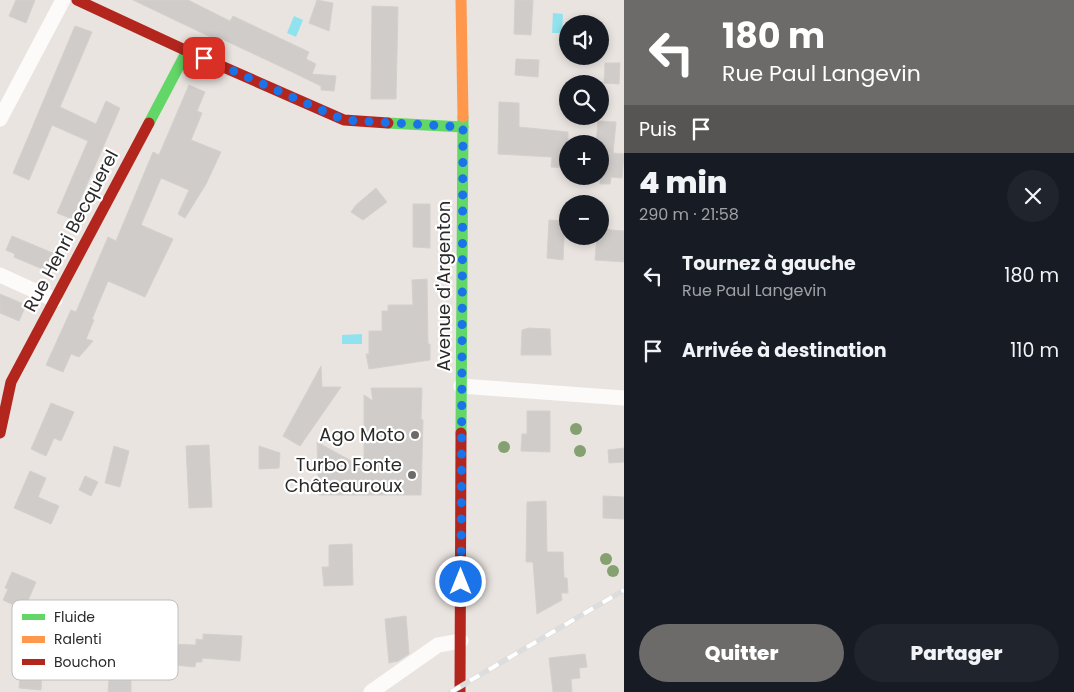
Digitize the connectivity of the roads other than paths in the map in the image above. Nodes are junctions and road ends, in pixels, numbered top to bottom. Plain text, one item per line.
1 (63, 0) edge
2 (77, 0) edge
3 (462, 0) edge
4 (187, 51) junction
5 (0, 119) edge
6 (463, 127) junction
7 (0, 275) edge
8 (55, 300) junction
9 (461, 386) junction
10 (624, 398) edge
11 (0, 433) edge
12 (461, 641) junction
13 (371, 692) edge
14 (460, 692) edge

1 - 5 street
2 - 4 street
3 - 6 street, Avenue d'Argenton
4 - 6 street
4 - 8 street, Rue Henri Becquerel
6 - 9 street, Avenue d'Argenton
7 - 8 street
8 - 11 street, Rue Henri Becquerel
9 - 10 street
9 - 12 street, Avenue d'Argenton
12 - 13 street
12 - 14 street, Avenue d'Argenton

